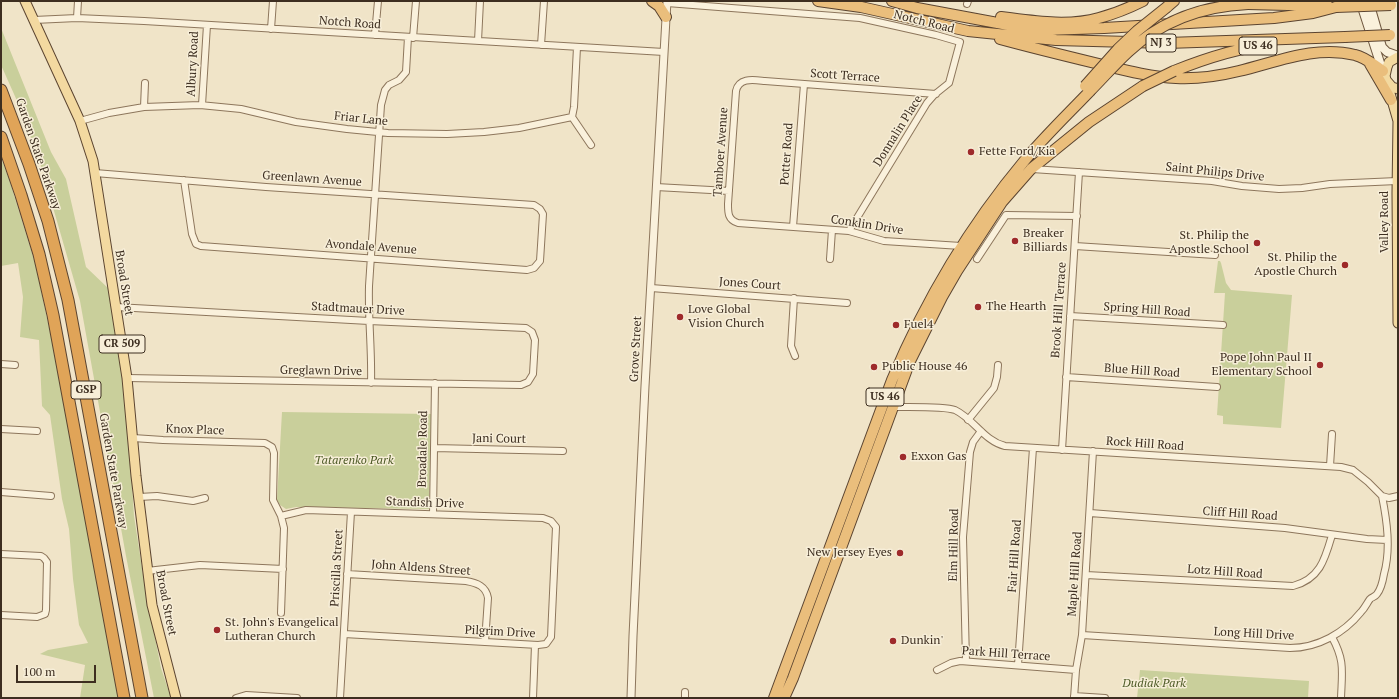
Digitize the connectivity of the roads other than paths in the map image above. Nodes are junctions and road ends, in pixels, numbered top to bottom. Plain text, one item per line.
1 (25, 1) edge
2 (78, 1) edge
3 (273, 1) edge
4 (378, 1) edge
5 (416, 1) edge
6 (480, 1) edge
7 (544, 1) edge
8 (652, 1) edge
9 (818, 1) edge
10 (892, 1) edge
11 (1143, 1) edge
12 (1314, 1) edge
13 (1360, 1) edge
14 (1368, 1) edge
15 (667, 2) edge
16 (1170, 4) edge
17 (1395, 5) edge
18 (1336, 7) junction
19 (666, 17) junction
20 (77, 18) junction
21 (973, 18) junction
22 (34, 20) junction
23 (206, 25) junction
24 (271, 29) junction
25 (977, 32) junction
26 (1394, 34) edge
27 (375, 35) junction
28 (410, 37) junction
29 (1345, 37) junction
30 (478, 41) junction
31 (960, 42) joint
32 (541, 45) junction
33 (577, 47) junction
34 (664, 52) junction
35 (1398, 56) edge
36 (1366, 59) junction
37 (1385, 76) junction
38 (753, 80) joint
39 (145, 83) dead end
40 (804, 84) junction
41 (1088, 89) junction
42 (1398, 89) edge
43 (1, 90) edge
44 (936, 94) junction
45 (1391, 100) junction
46 (202, 105) junction
47 (144, 107) junction
48 (572, 117) junction
49 (80, 121) junction
50 (1398, 121) edge
51 (380, 132) junction
52 (1, 137) edge
53 (591, 145) dead end
54 (1031, 169) junction
55 (1079, 172) junction
56 (95, 174) junction
57 (184, 180) junction
58 (1397, 181) junction
59 (656, 187) junction
60 (729, 191) junction
61 (375, 194) junction
62 (528, 204) joint
63 (1077, 216) junction
64 (747, 224) joint
65 (793, 227) junction
66 (832, 230) junction
67 (848, 231) junction
68 (961, 246) junction
69 (1074, 246) junction
70 (1215, 255) dead end
71 (371, 258) junction
72 (830, 259) dead end
73 (977, 260) dead end
74 (651, 288) junction
75 (794, 298) junction
76 (847, 303) dead end
77 (116, 307) junction
78 (1070, 316) junction
79 (369, 321) junction
80 (1398, 323) edge
81 (1223, 325) dead end
82 (795, 356) dead end
83 (1, 364) edge
84 (15, 365) dead end
85 (998, 365) dead end
86 (1066, 377) junction
87 (127, 378) junction
88 (371, 382) junction
89 (436, 383) junction
90 (514, 385) joint
91 (1217, 387) dead end
92 (893, 407) junction
93 (968, 420) junction
94 (1, 429) edge
95 (36, 431) dead end
96 (981, 431) junction
97 (1332, 434) dead end
98 (133, 438) junction
99 (434, 448) junction
100 (1033, 448) junction
101 (1062, 450) junction
102 (563, 451) dead end
103 (1093, 452) junction
104 (1330, 466) junction
105 (1, 492) edge
106 (51, 496) dead end
107 (1382, 496) junction
108 (1398, 496) edge
109 (138, 497) junction
110 (205, 498) dead end
111 (351, 512) junction
112 (1090, 513) junction
113 (433, 514) junction
114 (281, 516) junction
115 (1332, 535) junction
116 (556, 538) joint
117 (1387, 540) junction
118 (1, 554) edge
119 (282, 569) junction
120 (147, 571) junction
121 (347, 574) junction
122 (1086, 575) junction
123 (280, 613) dead end
124 (1, 615) edge
125 (344, 634) junction
126 (1082, 635) junction
127 (1332, 637) junction
128 (485, 642) junction
129 (535, 645) junction
130 (966, 661) junction
131 (1018, 665) junction
132 (937, 670) dead end
133 (1076, 670) junction
134 (793, 678) junction
135 (1074, 697) edge
136 (124, 698) edge
137 (142, 698) edge
138 (176, 698) edge
139 (236, 698) edge
140 (297, 698) edge
141 (340, 698) edge
142 (533, 698) edge
143 (632, 698) edge
144 (774, 698) edge
145 (784, 698) edge
146 (790, 698) edge
147 (1106, 698) edge
148 (1341, 698) edge

1 - 22 main road, Broad Street / CR 509
2 - 20 street
3 - 24 street
4 - 27 street
5 - 28 street
6 - 30 street
7 - 32 street
8 - 19 highway
9 - 25 highway, NJ 3
10 - 21 highway, NJ 3
11 - 21 highway
12 - 18 highway
13 - 37 main road, Valley Road
14 - 35 main road
15 - 19 street, Grove Street
15 - 31 street, Notch Road
16 - 41 highway, bridge
17 - 18 highway, US 46, bridge
18 - 21 highway, NJ 3
18 - 41 highway, US 46, bridge
19 - 34 street, Grove Street
20 - 22 street, Notch Road
20 - 23 street, Notch Road
22 - 49 main road, Broad Street / CR 509
23 - 24 street, Notch Road
23 - 46 street, Albury Road
24 - 27 street, Notch Road
25 - 29 highway, NJ 3
25 - 36 highway
26 - 29 highway, US 46, bridge
27 - 28 street, Notch Road
28 - 30 street, Notch Road
28 - 51 street
29 - 54 highway, US 46, bridge
30 - 32 street, Notch Road
31 - 44 street, Donnalin Place
32 - 33 street, Notch Road
33 - 34 street, Notch Road
33 - 48 street
34 - 59 street, Grove Street
35 - 37 main road
36 - 37 highway
36 - 45 highway
37 - 42 main road
37 - 45 main road, Valley Road
38 - 40 street, Scott Terrace
38 - 60 street, Tamboer Avenue
39 - 47 street
40 - 44 street, Scott Terrace
40 - 65 street, Potter Road
41 - 68 highway, US 46
43 - 137 highway, Garden State Parkway / GSP
44 - 67 street, Donnalin Place
45 - 50 main road, Valley Road
46 - 47 street, Friar Lane
46 - 51 street, Friar Lane
47 - 49 street, Friar Lane
48 - 51 street, Friar Lane
48 - 53 street
49 - 56 main road, Broad Street / CR 509
50 - 58 main road, Valley Road
51 - 61 street
52 - 136 highway, GSP
54 - 55 street, Saint Philips Drive
54 - 92 highway, US 46
55 - 58 street, Saint Philips Drive
55 - 63 street, Brook Hill Terrace
56 - 57 street, Greenlawn Avenue
56 - 77 main road, Broad Street / CR 509
57 - 61 street, Greenlawn Avenue
57 - 71 street, Avondale Avenue
58 - 80 main road, Valley Road
59 - 60 street
59 - 74 street, Grove Street
60 - 64 street, Tamboer Avenue
61 - 62 street, Greenlawn Avenue
61 - 71 street
62 - 71 street, Avondale Avenue
63 - 69 street, Brook Hill Terrace
63 - 73 street
64 - 65 street, Conklin Drive
65 - 66 street, Conklin Drive
66 - 67 street, Conklin Drive
66 - 72 street
67 - 68 street, Conklin Drive
68 - 144 highway, US 46
69 - 70 street
69 - 78 street, Brook Hill Terrace
71 - 79 street
74 - 75 street, Jones Court
74 - 143 street, Grove Street
75 - 76 street, Jones Court
75 - 82 street
77 - 79 street, Stadtmauer Drive
77 - 87 main road, Broad Street / CR 509
78 - 81 street, Spring Hill Road
78 - 86 street, Brook Hill Terrace
79 - 88 street
79 - 90 street, Stadtmauer Drive
83 - 84 street
85 - 93 street
86 - 91 street, Blue Hill Road
86 - 101 street, Brook Hill Terrace
87 - 88 street, Greglawn Drive
87 - 98 main road, Broad Street / CR 509
88 - 89 street, Greglawn Drive
89 - 90 street, Greglawn Drive
89 - 99 street, Broadale Road
92 - 93 street, Rock Hill Road
92 - 134 highway, US 46
93 - 96 street, Rock Hill Road
94 - 95 street
96 - 100 street, Rock Hill Road
96 - 130 street, Elm Hill Road
97 - 104 street
98 - 109 main road, Broad Street / CR 509
98 - 114 street, Knox Place
99 - 102 street, Jani Court
99 - 113 street, Broadale Road
100 - 101 street, Rock Hill Road
100 - 131 street, Fair Hill Road
101 - 103 street, Rock Hill Road
103 - 104 street, Rock Hill Road
103 - 112 street, Maple Hill Road
104 - 107 street, Rock Hill Road
105 - 106 street
107 - 108 street
107 - 117 street, Long Hill Drive
109 - 110 street
109 - 120 main road, Broad Street / CR 509
111 - 113 street, Standish Drive
111 - 114 street, Standish Drive
111 - 121 street, Priscilla Street
112 - 115 street, Cliff Hill Road
112 - 122 street, Maple Hill Road
113 - 116 street, Standish Drive
114 - 119 street
115 - 117 street, Cliff Hill Road
115 - 122 street, Lotz Hill Road
116 - 129 street, Pilgrim Drive
117 - 127 street, Long Hill Drive
118 - 124 street
119 - 120 street
119 - 123 street
120 - 138 main road, Broad Street / CR 509
121 - 125 street, Priscilla Street
121 - 128 street, John Aldens Street
122 - 126 street, Maple Hill Road
125 - 128 street, Pilgrim Drive
125 - 141 street, Priscilla Street
126 - 127 street, Long Hill Drive
126 - 133 street, Maple Hill Road
127 - 148 street
128 - 129 street, Pilgrim Drive
129 - 142 street
130 - 131 street, Park Hill Terrace
130 - 132 street, Park Hill Terrace
131 - 133 street, Park Hill Terrace
133 - 135 street, Maple Hill Road
134 - 145 highway, US 46
134 - 146 highway
135 - 147 street
139 - 140 street

